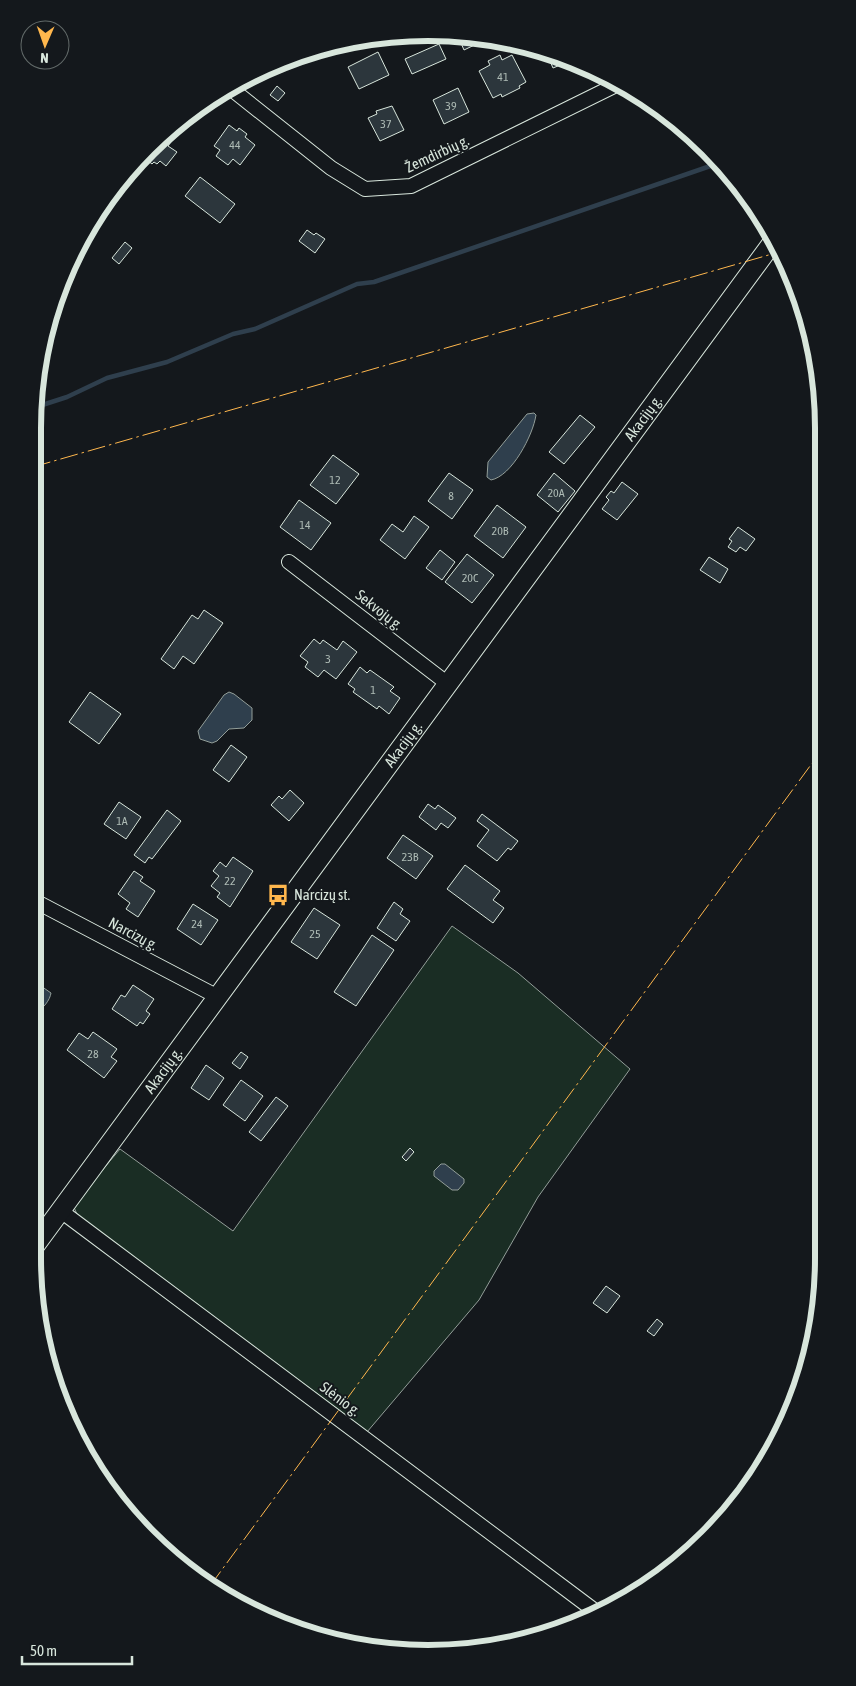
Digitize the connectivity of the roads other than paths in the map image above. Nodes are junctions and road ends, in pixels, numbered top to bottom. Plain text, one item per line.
1 (611, 87) edge
2 (235, 93) edge
3 (769, 247) edge
4 (289, 562) dead end
5 (448, 684) junction
6 (41, 904) edge
7 (218, 997) junction
8 (61, 1211) junction
9 (41, 1237) edge
10 (591, 1608) edge

1 - 2 street, Žemdirbių g.
3 - 5 street, Akacijų g.
4 - 5 street, Sekvojų g.
5 - 7 street, Akacijų g.
6 - 7 street, Narcizų g.
7 - 8 street, Akacijų g.
8 - 9 street, Akacijų g.
8 - 10 street, Slėnio g.

